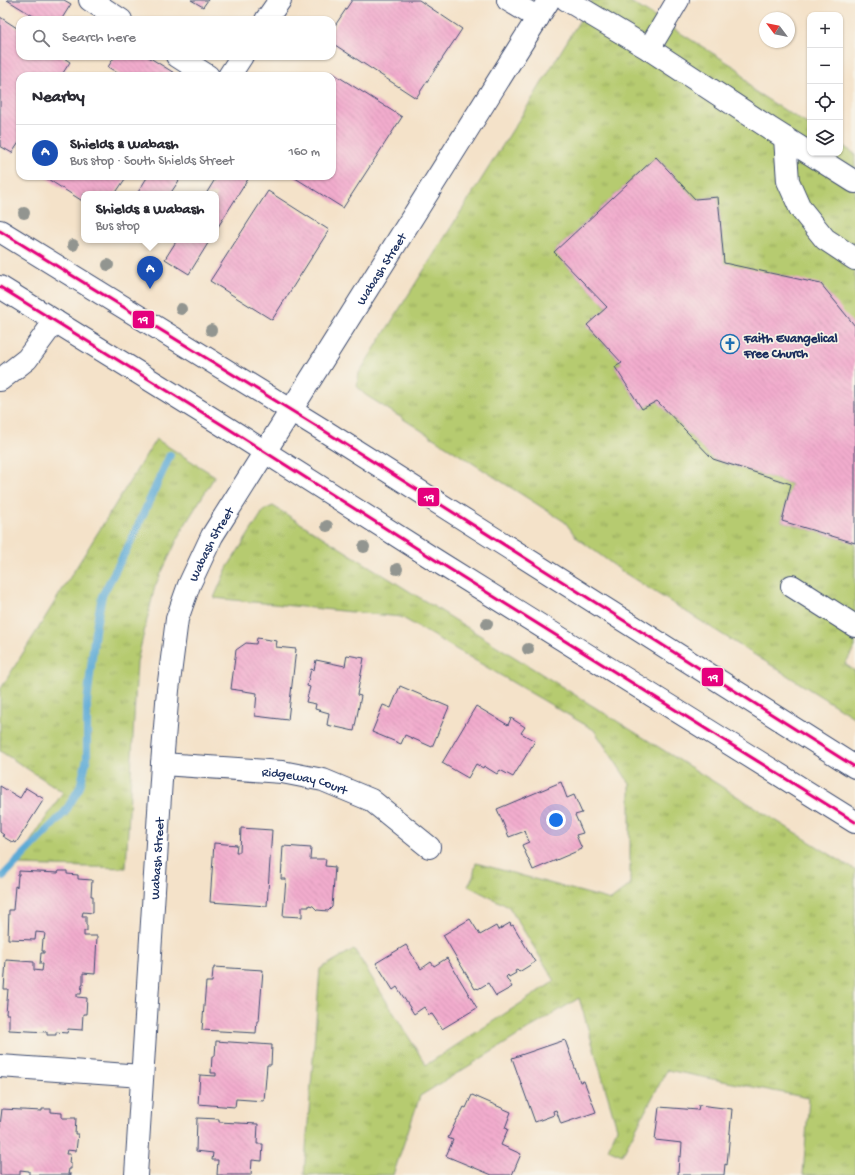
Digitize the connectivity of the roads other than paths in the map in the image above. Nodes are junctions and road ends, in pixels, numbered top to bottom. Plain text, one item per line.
1 (90, 0) edge
2 (280, 0) edge
3 (508, 0) edge
4 (549, 0) edge
5 (567, 0) edge
6 (678, 0) edge
7 (115, 16) edge
8 (269, 16) edge
9 (538, 18) junction
10 (649, 49) junction
11 (183, 60) edge
12 (239, 60) edge
13 (202, 72) edge
14 (232, 72) edge
15 (785, 138) junction
16 (855, 182) edge
17 (0, 231) edge
18 (855, 259) edge
19 (0, 288) edge
20 (55, 321) junction
21 (0, 380) edge
22 (291, 410) junction
23 (265, 452) junction
24 (792, 586) dead end
25 (855, 626) edge
26 (162, 764) junction
27 (855, 767) edge
28 (855, 822) edge
29 (429, 847) dead end
30 (0, 1066) edge
31 (142, 1076) junction
32 (136, 1175) edge

1 - 7 main road
2 - 8 main road
3 - 9 main road
4 - 9 main road, Wabash Street
5 - 10 main road
6 - 10 main road
9 - 22 main road, Wabash Street
10 - 15 main road
11 - 13 main road
12 - 14 main road
15 - 16 main road
15 - 18 main road
17 - 22 main road
19 - 20 main road
20 - 21 main road
20 - 23 main road
22 - 23 main road, Wabash Street
22 - 27 main road
23 - 26 main road, Wabash Street
23 - 28 main road
24 - 25 main road
26 - 29 main road, Ridgeway Court
26 - 31 main road, Wabash Street
30 - 31 main road
31 - 32 main road, Wabash Street

